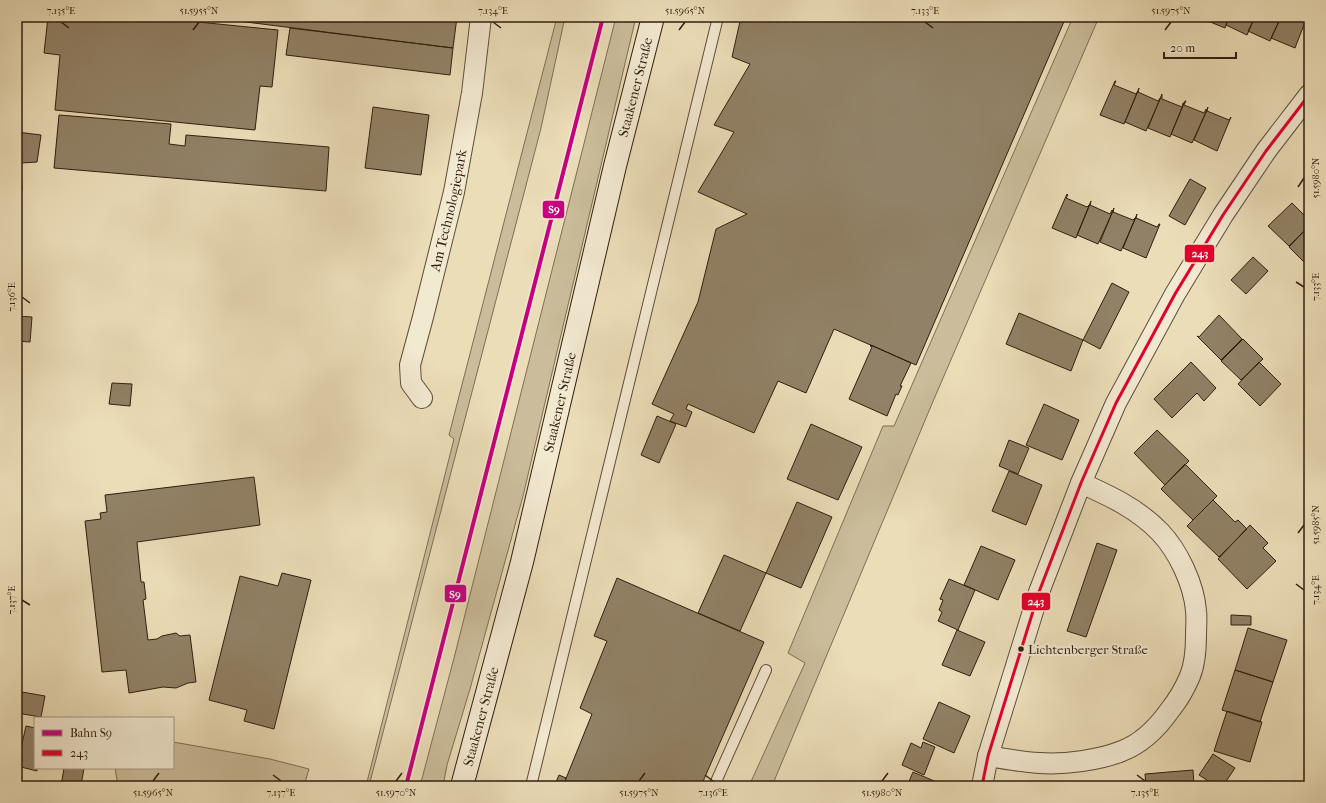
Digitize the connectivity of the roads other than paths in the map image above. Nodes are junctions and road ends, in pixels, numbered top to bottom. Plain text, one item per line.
1 (481, 17) edge
2 (653, 17) edge
3 (718, 17) edge
4 (1309, 95) edge
5 (422, 398) dead end
6 (1081, 483) junction
7 (766, 670) dead end
8 (988, 756) junction
9 (462, 786) edge
10 (531, 786) edge
11 (714, 786) edge
12 (982, 786) edge

1 - 5 street, Am Technologiepark
2 - 9 street, Staakener Straße
3 - 10 lane
4 - 6 street
6 - 8 street
6 - 8 street
7 - 11 lane
8 - 12 street

